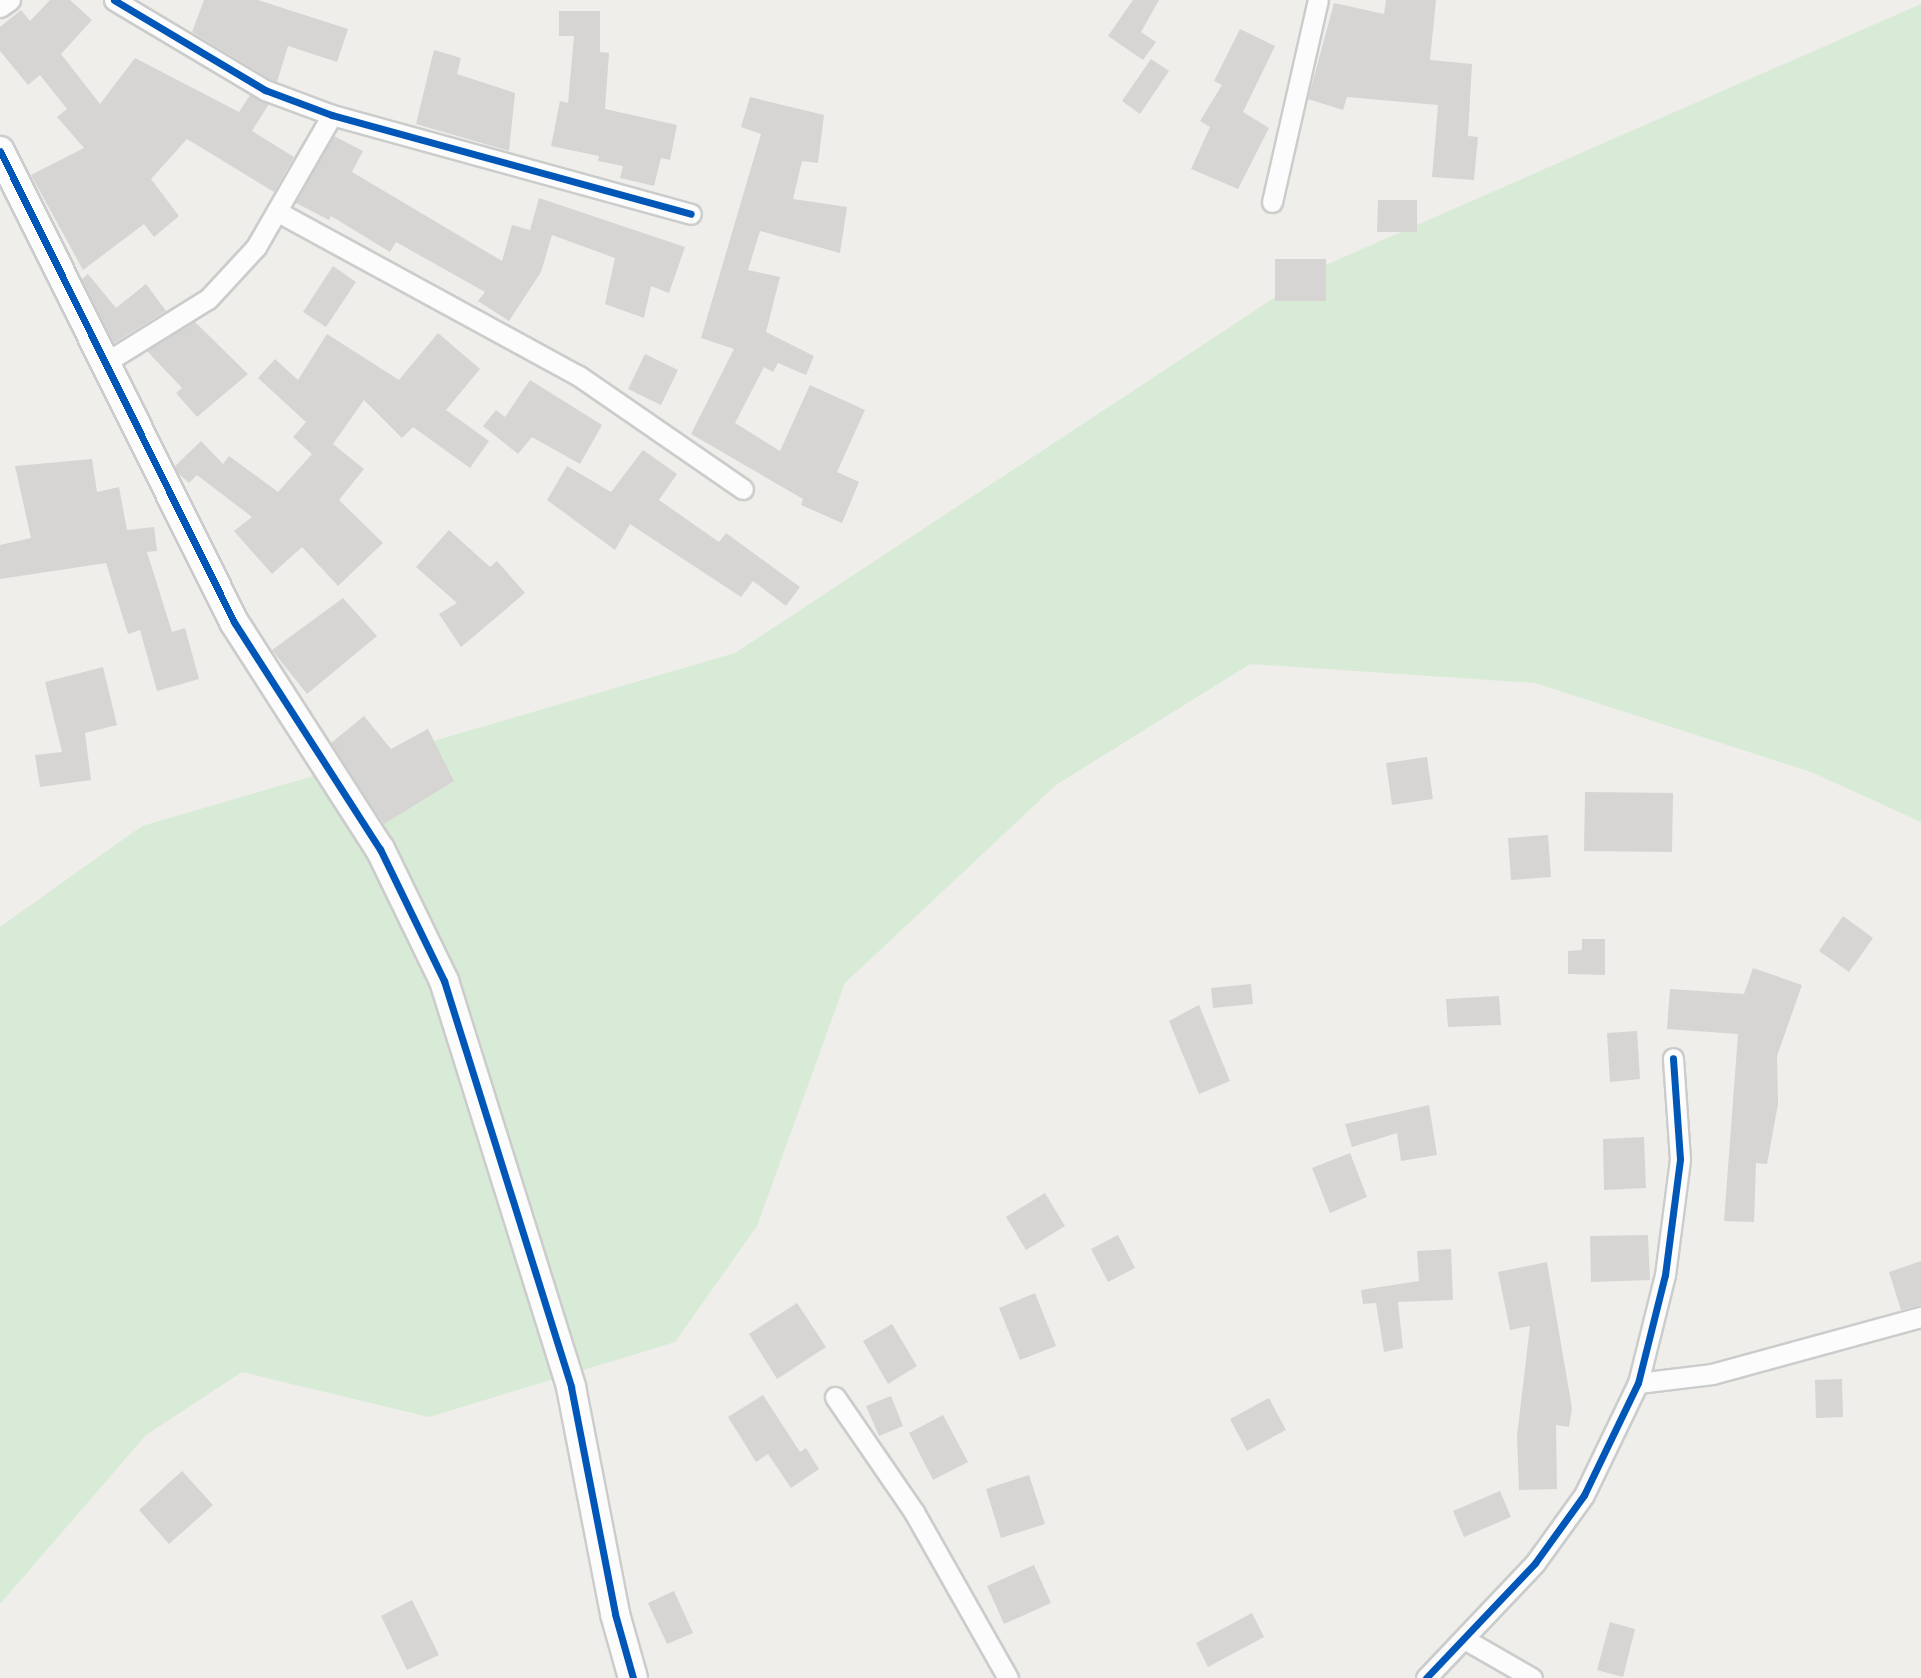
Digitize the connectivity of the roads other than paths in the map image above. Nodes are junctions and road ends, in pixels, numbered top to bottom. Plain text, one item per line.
1 (10, 0) edge
2 (114, 0) edge
3 (1318, 0) edge
4 (0, 7) edge
5 (332, 115) junction
6 (0, 151) edge
7 (1272, 202) dead end
8 (278, 212) junction
9 (691, 214) dead end
10 (103, 364) junction
11 (743, 489) dead end
12 (1673, 1058) dead end
13 (1921, 1317) edge
14 (1638, 1383) junction
15 (835, 1397) dead end
16 (1466, 1640) junction
17 (634, 1678) edge
18 (1008, 1678) edge
19 (1426, 1678) edge
20 (1532, 1678) edge

1 - 4 street
2 - 5 street
3 - 7 street
5 - 8 street
5 - 9 street
6 - 10 street
8 - 10 street
8 - 11 street
10 - 17 street
12 - 14 street
13 - 14 street
14 - 16 street
15 - 18 street
16 - 19 street
16 - 20 street

